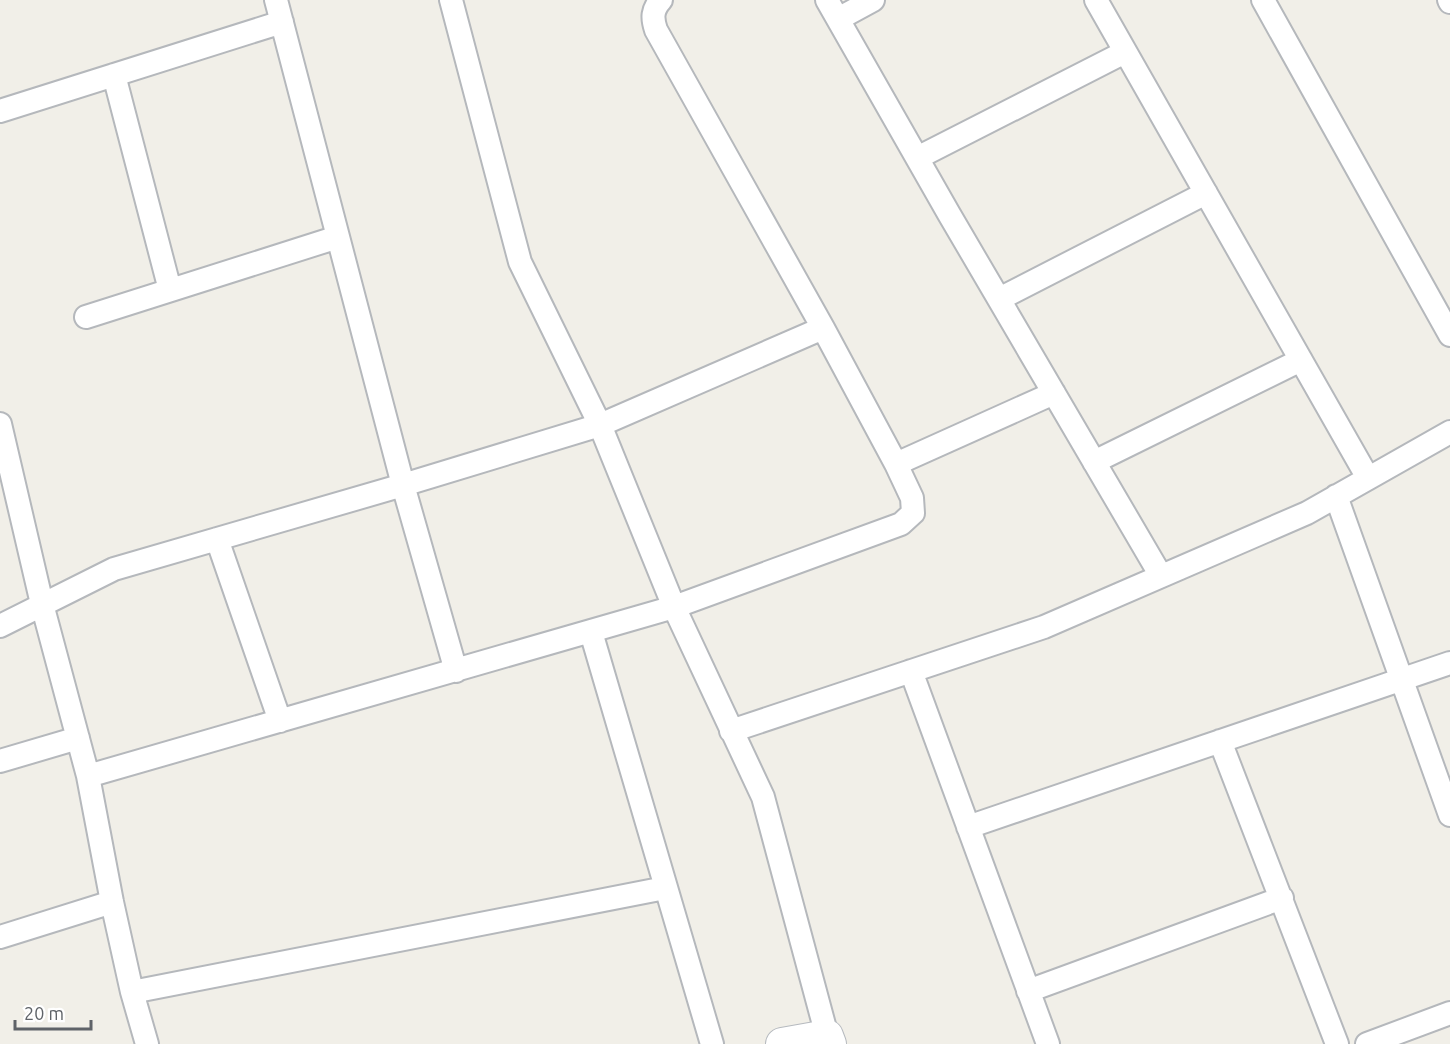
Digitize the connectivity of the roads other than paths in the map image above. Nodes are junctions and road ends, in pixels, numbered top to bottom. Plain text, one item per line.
1 (276, 0) edge
2 (451, 0) edge
3 (661, 0) edge
4 (873, 0) edge
5 (1096, 0) edge
6 (1263, 0) edge
7 (832, 9) edge
8 (282, 22) junction
9 (1125, 52) junction
10 (114, 75) junction
11 (0, 111) edge
12 (917, 158) junction
13 (1206, 193) junction
14 (338, 237) junction
15 (170, 290) junction
16 (999, 299) junction
17 (86, 317) dead end
18 (823, 328) junction
19 (1450, 335) edge
20 (1301, 360) junction
21 (1054, 393) junction
22 (0, 424) edge
23 (600, 425) junction
24 (1450, 432) edge
25 (1094, 462) junction
26 (896, 464) junction
27 (1368, 478) junction
28 (403, 485) junction
29 (1336, 496) junction
30 (217, 539) junction
31 (1161, 576) junction
32 (42, 604) junction
33 (674, 607) junction
34 (0, 626) edge
35 (591, 632) junction
36 (1450, 663) edge
37 (456, 671) junction
38 (911, 671) junction
39 (1402, 679) junction
40 (279, 722) junction
41 (731, 731) junction
42 (78, 738) junction
43 (1220, 741) junction
44 (0, 761) edge
45 (88, 776) junction
46 (1450, 815) edge
47 (968, 827) junction
48 (665, 888) junction
49 (1282, 898) junction
50 (112, 902) junction
51 (0, 937) edge
52 (1028, 991) junction
53 (132, 992) junction
54 (1450, 1014) edge
55 (829, 1040) edge
56 (147, 1044) edge
57 (712, 1044) edge
58 (782, 1044) edge
59 (1048, 1044) edge
60 (1337, 1044) edge
61 (1367, 1044) edge

1 - 8 street
2 - 23 street
3 - 18 street
4 - 7 street
5 - 9 street
6 - 19 street
7 - 12 street
8 - 10 street
8 - 14 street
9 - 12 street
9 - 13 street
10 - 11 street
10 - 15 street
12 - 16 street
13 - 16 street
13 - 20 street
14 - 15 street
14 - 28 street
15 - 17 street
16 - 21 street
18 - 23 street
18 - 26 street
20 - 25 street
20 - 27 street
21 - 25 street
21 - 26 street
22 - 32 street
23 - 28 street
23 - 33 street
24 - 27 street
25 - 31 street
26 - 33 street
27 - 29 street
28 - 30 street
28 - 37 street
29 - 31 street
29 - 39 street
30 - 32 street
30 - 40 street
31 - 38 street
32 - 34 street
32 - 42 street
33 - 35 street
33 - 41 street
35 - 37 street
35 - 48 street
36 - 39 street
37 - 40 street
38 - 41 street
38 - 47 street
39 - 43 street
39 - 46 street
40 - 45 street
41 - 55 street
42 - 44 street
42 - 45 street
43 - 47 street
43 - 49 street
45 - 50 street
47 - 52 street
48 - 53 street
48 - 57 street
49 - 52 street
49 - 60 street
50 - 51 street
50 - 53 street
52 - 59 street
53 - 56 street
54 - 61 street
55 - 58 street

